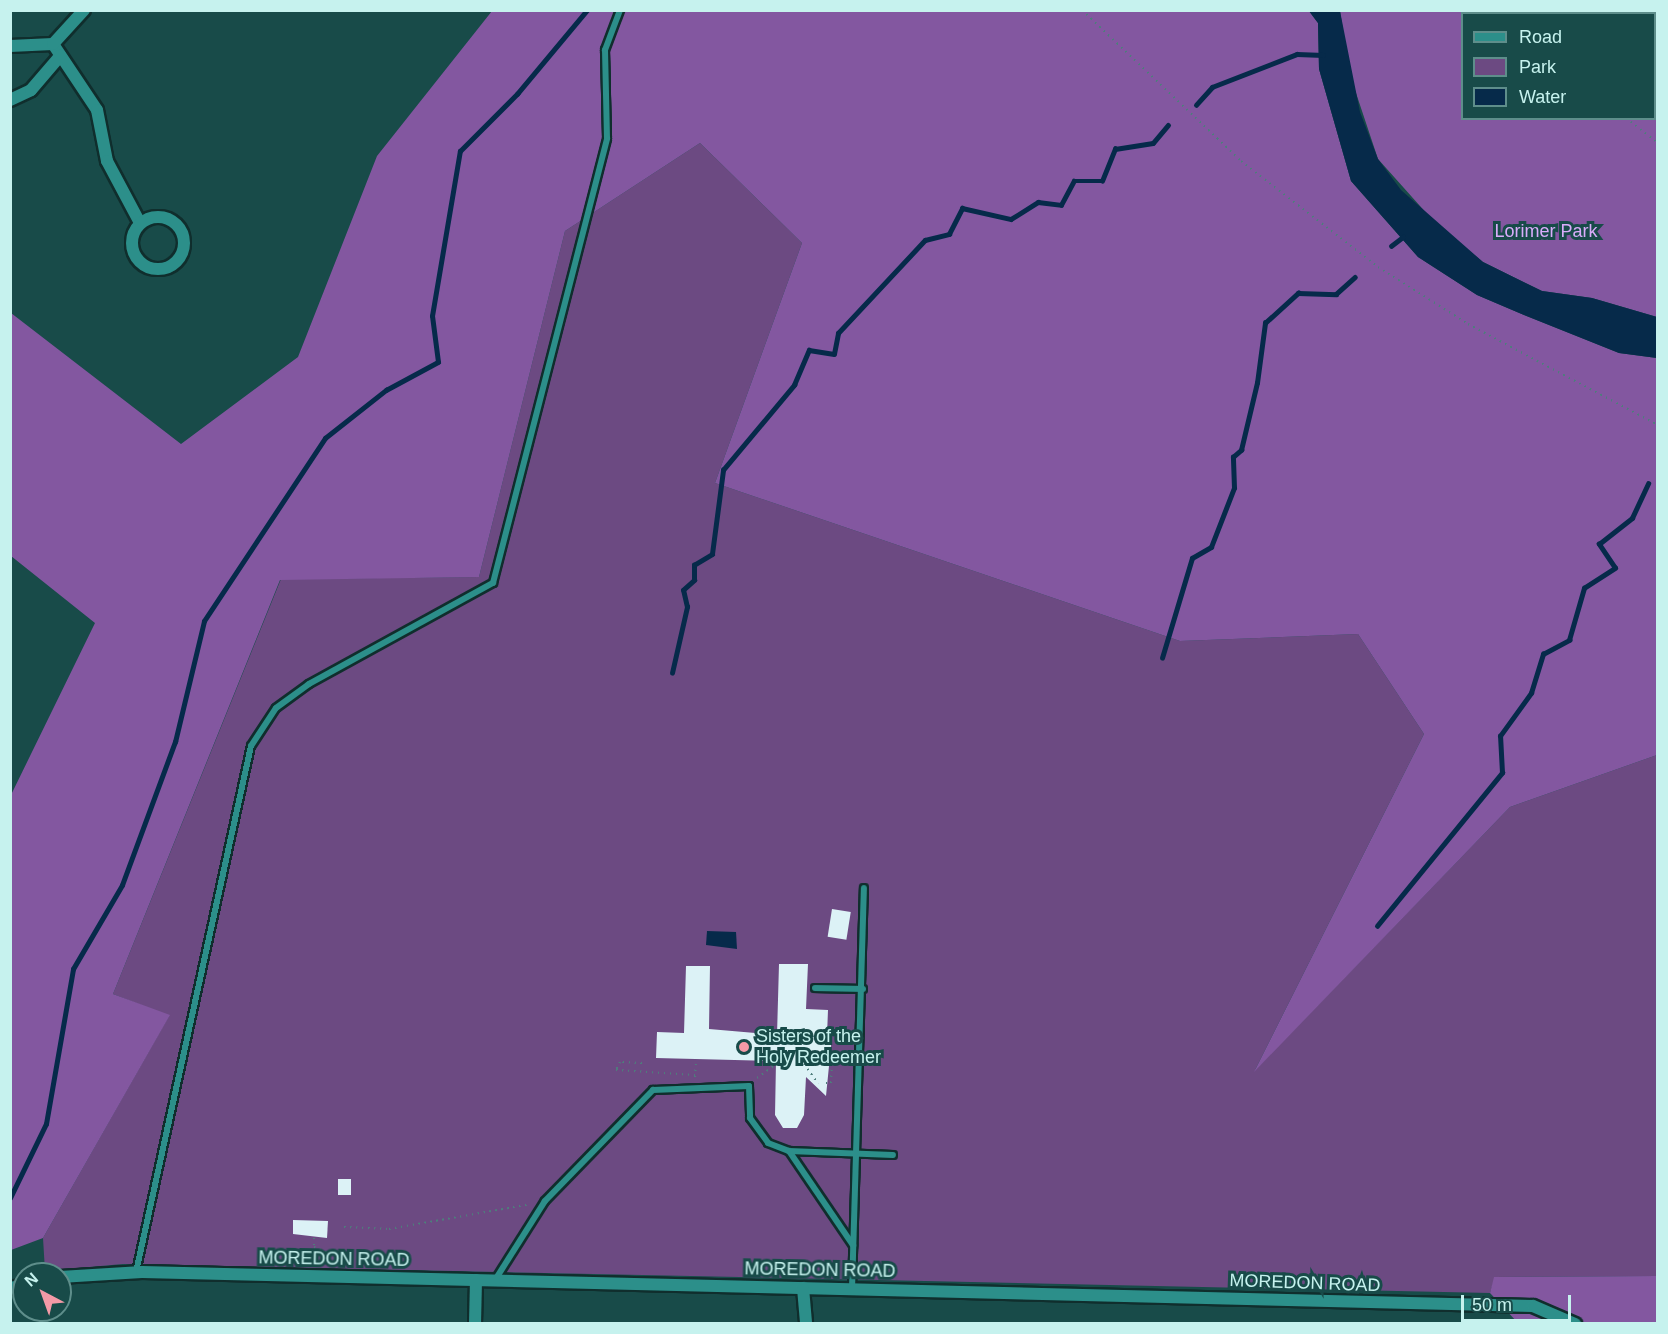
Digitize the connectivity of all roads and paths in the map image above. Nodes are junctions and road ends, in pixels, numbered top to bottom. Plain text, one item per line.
1 (84, 10) edge
2 (620, 10) edge
3 (1082, 10) edge
4 (53, 44) junction
5 (10, 46) edge
6 (60, 56) junction
7 (10, 100) edge
8 (1629, 120) edge
9 (1658, 143) edge
10 (140, 224) junction
11 (1658, 425) edge
12 (864, 888) dead end
13 (815, 988) dead end
14 (863, 989) junction
15 (642, 1063) dead end
16 (696, 1063) dead end
17 (776, 1064) dead end
18 (804, 1064) dead end
19 (859, 1073) junction
20 (757, 1081) dead end
21 (819, 1083) dead end
22 (826, 1083) dead end
23 (789, 1151) junction
24 (857, 1154) junction
25 (893, 1155) dead end
26 (545, 1201) junction
27 (344, 1227) dead end
28 (314, 1238) dead end
29 (854, 1246) junction
30 (342, 1259) dead end
31 (136, 1272) junction
32 (72, 1276) edge
33 (476, 1280) junction
34 (495, 1280) junction
35 (804, 1288) junction
36 (852, 1289) junction
37 (475, 1323) edge
38 (806, 1323) edge
39 (1575, 1323) edge

1 - 4 street
2 - 31 lane
3 - 11 path
4 - 5 street
4 - 6 street
6 - 7 street
6 - 10 street
8 - 9 path
10 - 10 street
12 - 14 lane
13 - 14 lane
14 - 19 lane
15 - 16 path
17 - 20 path
18 - 21 path
19 - 22 path
19 - 24 lane
23 - 24 lane
23 - 26 lane
23 - 29 lane
24 - 25 lane
24 - 29 lane
26 - 27 path
26 - 34 lane
28 - 30 path
29 - 36 lane
31 - 32 street, MOREDON ROAD
31 - 33 street, MOREDON ROAD
33 - 34 street, MOREDON ROAD
33 - 37 street
34 - 35 street, MOREDON ROAD
35 - 36 street, MOREDON ROAD
35 - 38 street
36 - 39 street, MOREDON ROAD

